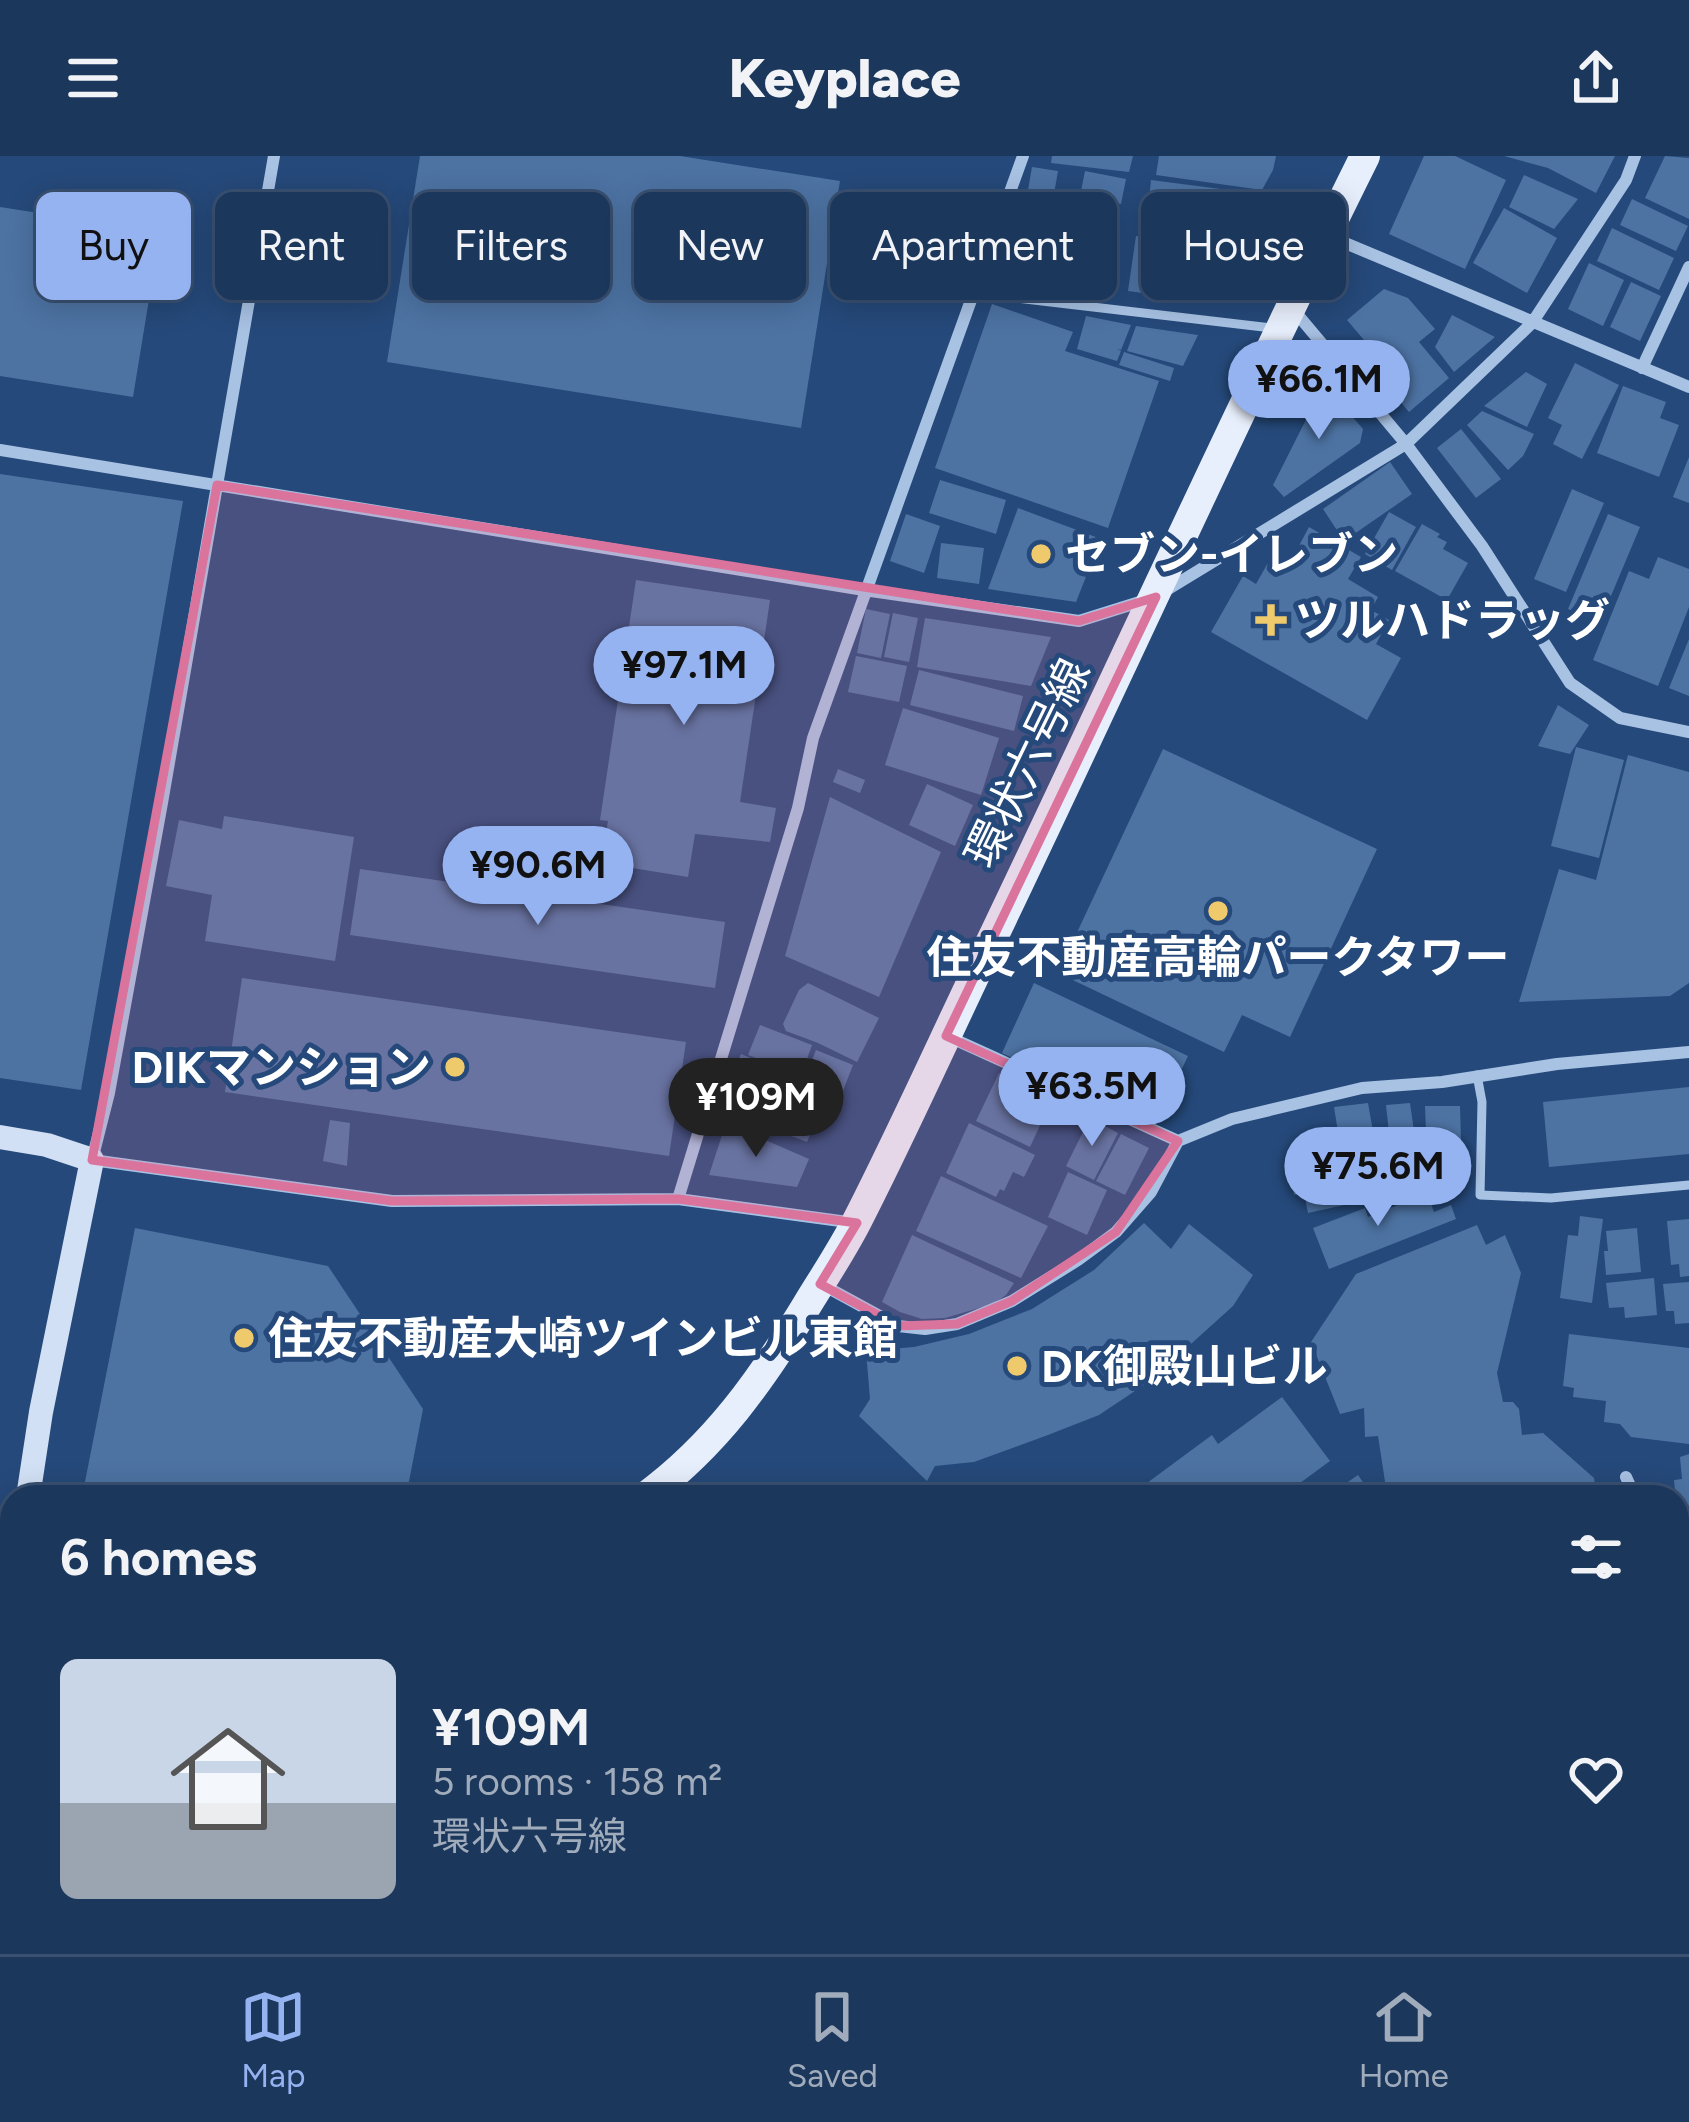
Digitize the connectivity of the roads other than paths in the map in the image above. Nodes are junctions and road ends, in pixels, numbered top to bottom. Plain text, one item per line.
1 (274, 156) edge
2 (1023, 156) edge
3 (1365, 156) edge
4 (1635, 156) edge
5 (1010, 192) edge
6 (1346, 194) edge
7 (1346, 244) edge
8 (1689, 267) edge
9 (971, 300) edge
10 (1064, 300) edge
11 (1292, 300) edge
12 (1284, 317) junction
13 (1532, 323) junction
14 (1642, 368) junction
15 (1689, 387) edge
16 (1406, 444) junction
17 (0, 450) edge
18 (217, 485) junction
19 (864, 590) junction
20 (1156, 597) junction
21 (1689, 732) edge
22 (946, 1036) junction
23 (1689, 1052) edge
24 (1478, 1075) junction
25 (0, 1137) edge
26 (1178, 1141) junction
27 (92, 1160) junction
28 (1689, 1185) edge
29 (678, 1199) junction
30 (856, 1223) junction
31 (820, 1283) junction
32 (1626, 1478) dead end
33 (30, 1485) edge
34 (661, 1485) edge
35 (1630, 1485) edge

1 - 18 street
2 - 5 street
3 - 6 main road, 環状六号線
4 - 13 street
7 - 13 street
8 - 14 street
9 - 19 street
10 - 12 lane
11 - 12 main road, 環状六号線
12 - 16 street
12 - 20 main road, 環状六号線
13 - 14 street
13 - 16 street
14 - 15 street
16 - 20 street
16 - 21 street
17 - 18 street
18 - 19 street
18 - 27 street
19 - 20 street
19 - 29 street
20 - 22 main road, 環状六号線
22 - 26 street
22 - 30 main road, 環状六号線
23 - 24 street
24 - 26 street
24 - 28 lane
25 - 27 street
26 - 31 street
27 - 29 street
27 - 33 street
29 - 30 street
30 - 31 main road, 環状六号線
31 - 34 main road, 環状六号線
32 - 35 street

